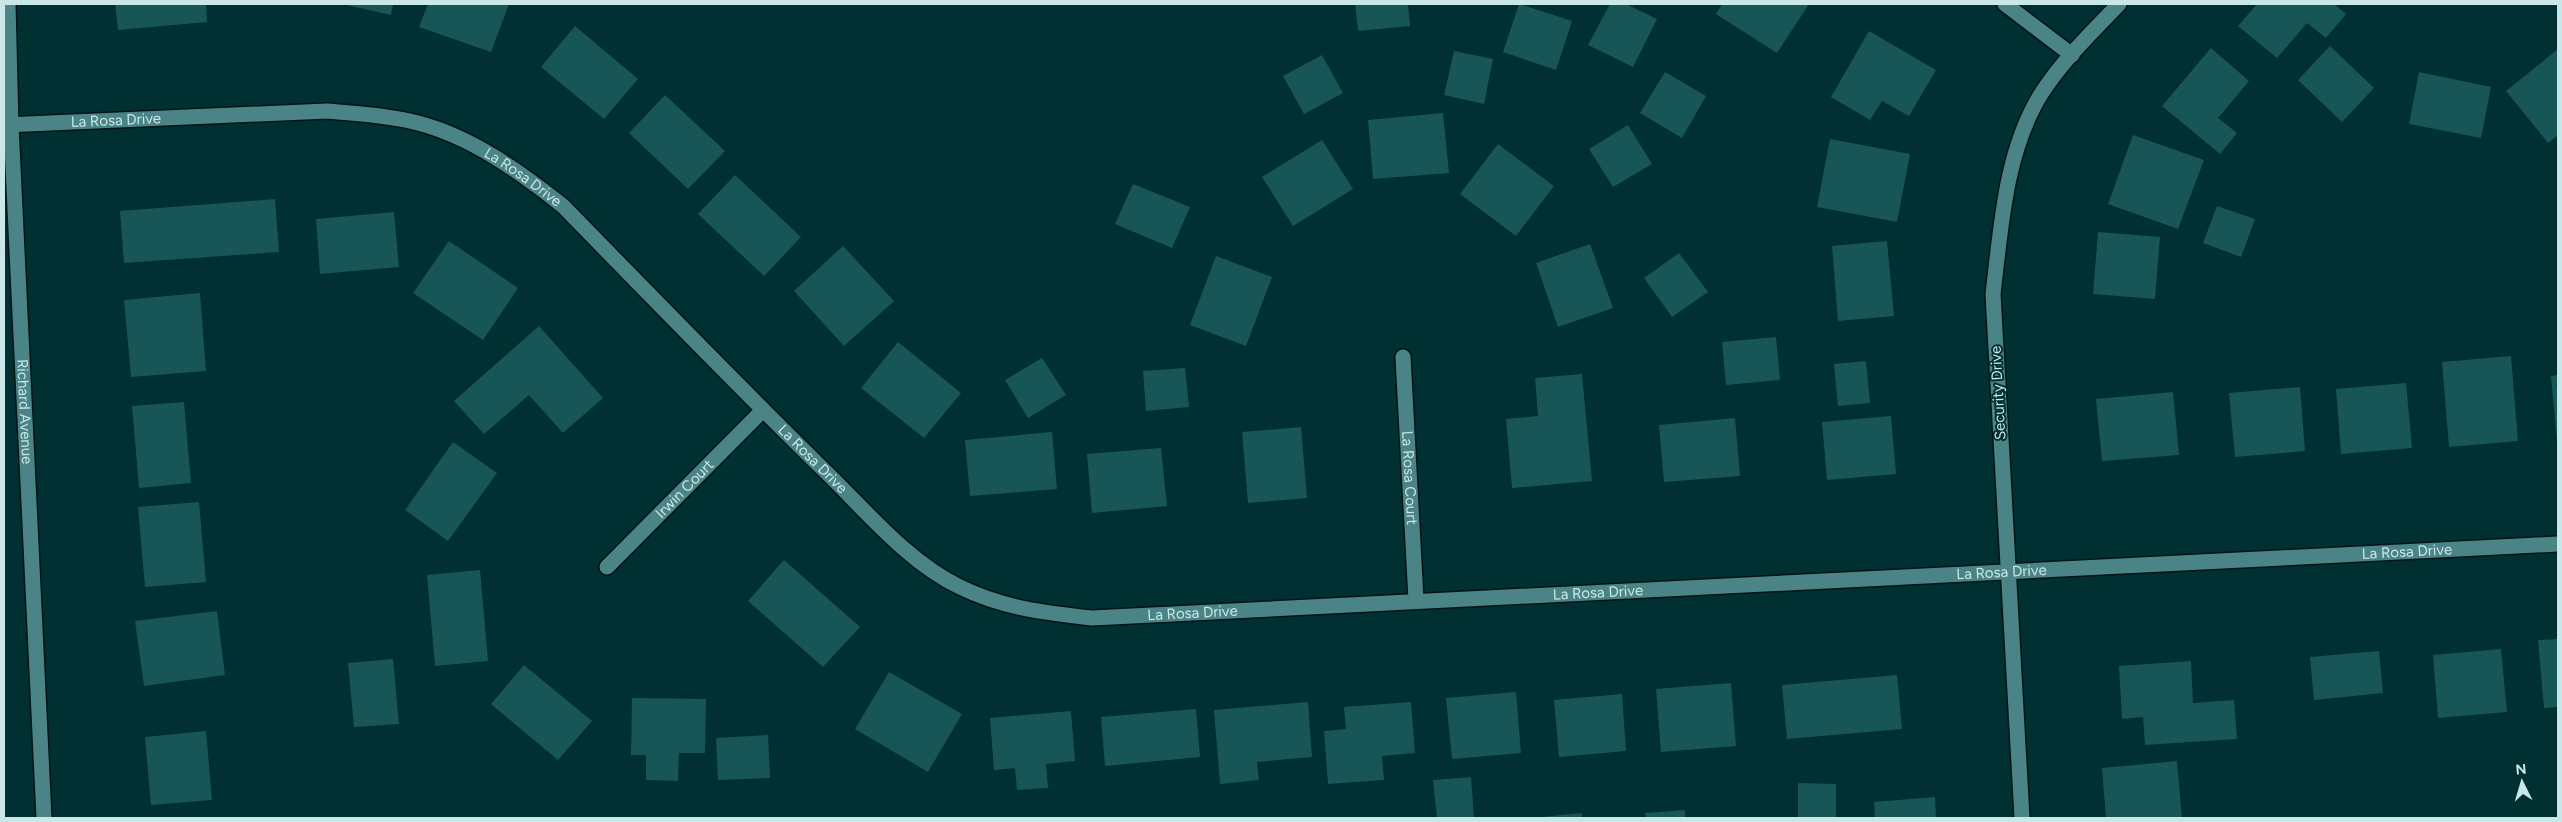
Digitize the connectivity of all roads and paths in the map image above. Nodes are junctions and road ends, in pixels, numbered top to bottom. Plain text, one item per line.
1 (8, 4) edge
2 (2005, 4) edge
3 (2119, 4) edge
4 (2072, 55) junction
5 (7, 125) edge
6 (1404, 357) dead end
7 (763, 410) junction
8 (2558, 544) edge
9 (607, 567) dead end
10 (2007, 571) junction
11 (1416, 600) junction
12 (44, 818) edge
13 (2022, 818) edge

1 - 5 street, Richard Avenue
2 - 4 street
3 - 4 street, Security Drive
4 - 10 street, Security Drive
5 - 7 street, La Rosa Drive
5 - 12 street, Richard Avenue
6 - 11 street, La Rosa Court
7 - 9 street, Irwin Court
7 - 11 street, La Rosa Drive
8 - 10 street, La Rosa Drive
10 - 11 street, La Rosa Drive
10 - 13 street, Security Drive

